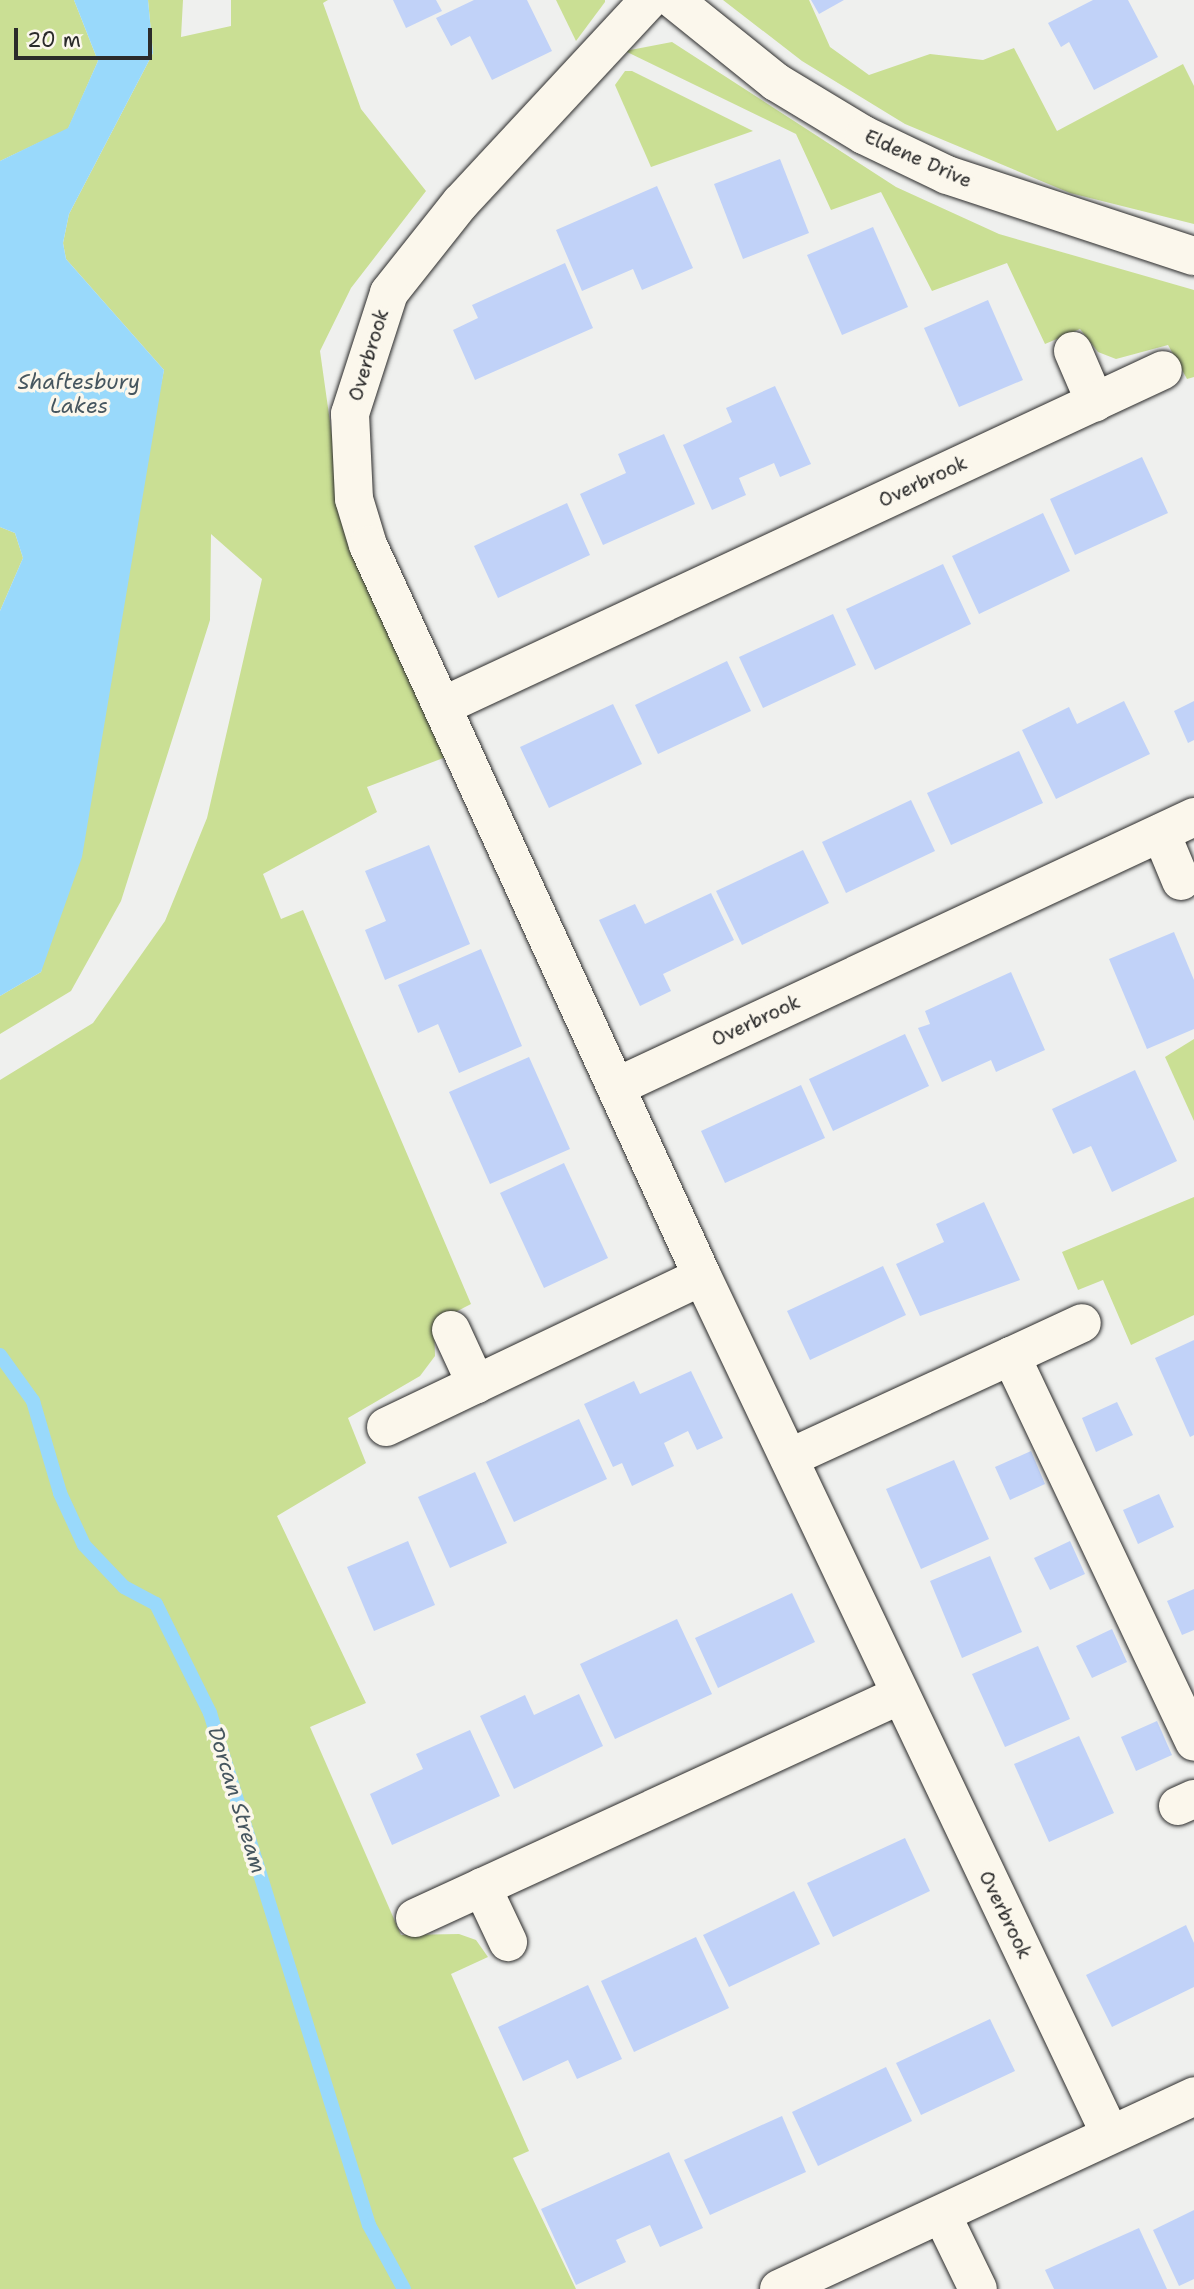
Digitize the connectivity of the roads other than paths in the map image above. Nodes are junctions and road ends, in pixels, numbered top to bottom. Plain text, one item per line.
1 (649, 0) edge
2 (674, 0) edge
3 (1194, 256) edge
4 (1073, 351) dead end
5 (1163, 370) dead end
6 (1096, 402) junction
7 (445, 705) junction
8 (1177, 825) edge
9 (1181, 881) dead end
10 (618, 1086) junction
11 (702, 1276) junction
12 (1082, 1324) dead end
13 (451, 1330) dead end
14 (1012, 1356) junction
15 (476, 1384) junction
16 (386, 1427) dead end
17 (789, 1458) junction
18 (898, 1696) junction
19 (1194, 1742) edge
20 (482, 1887) junction
21 (415, 1918) dead end
22 (508, 1941) dead end
23 (1194, 2096) edge
24 (1110, 2134) junction
25 (942, 2215) junction
26 (779, 2289) edge
27 (978, 2289) edge

1 - 7 street, Overbrook
2 - 3 street, Eldene Drive
4 - 6 street
5 - 6 street, Overbrook
6 - 7 street, Overbrook
7 - 10 street, Overbrook
8 - 9 street, Overbrook
8 - 10 street, Overbrook
10 - 11 street, Overbrook
11 - 15 street
11 - 17 street, Overbrook
12 - 14 street
13 - 15 street
14 - 17 street
14 - 19 street
15 - 16 street
17 - 18 street, Overbrook
18 - 20 street
18 - 24 street, Overbrook
20 - 21 street
20 - 22 street
23 - 24 street
24 - 25 street
25 - 26 street
25 - 27 street

